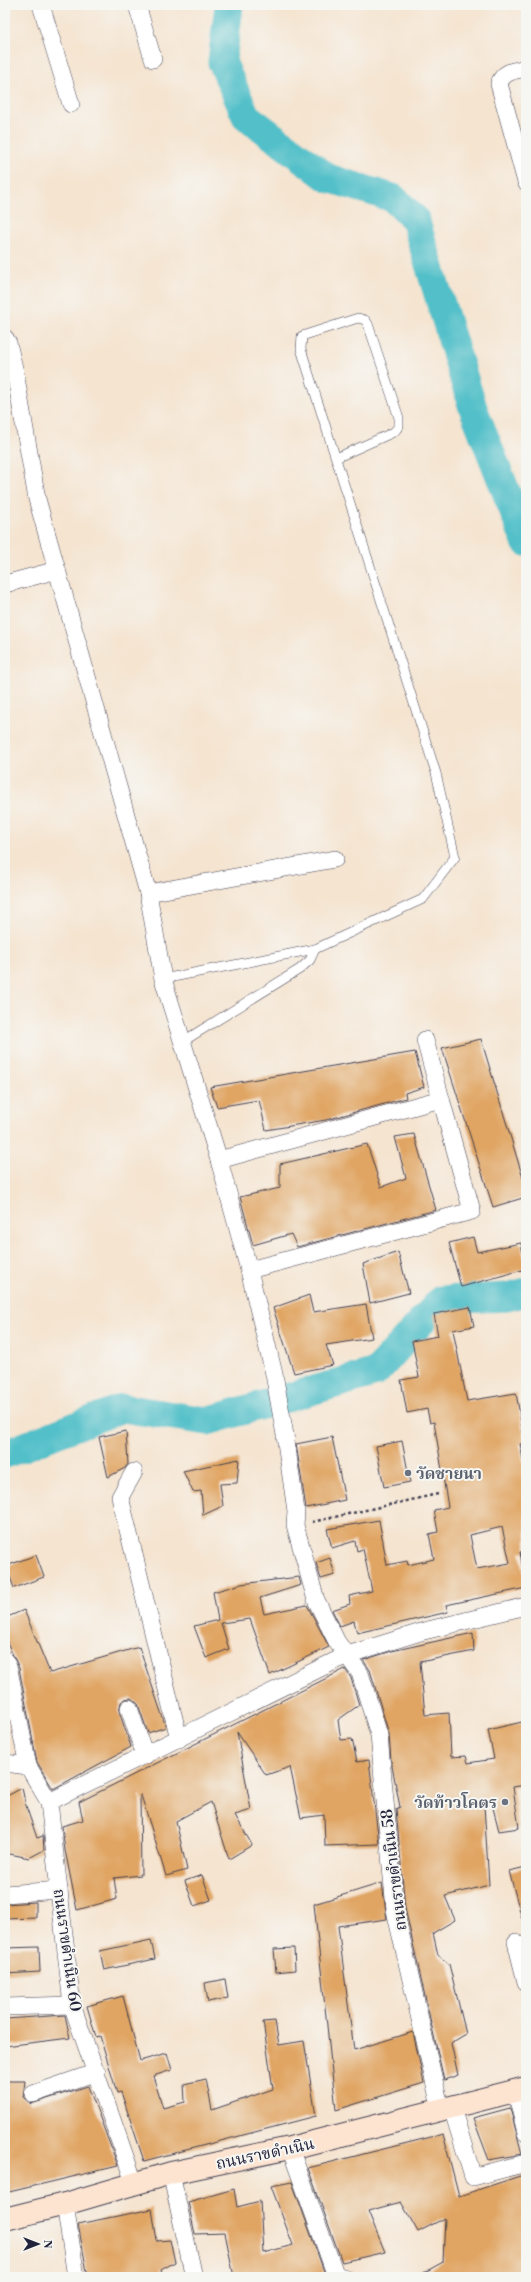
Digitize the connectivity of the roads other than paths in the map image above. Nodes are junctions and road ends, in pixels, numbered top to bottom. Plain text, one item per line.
1 (41, 5) edge
2 (136, 5) edge
3 (153, 59) dead end
4 (526, 68) edge
5 (71, 104) dead end
6 (526, 182) edge
7 (5, 338) edge
8 (336, 458) junction
9 (57, 570) junction
10 (5, 584) edge
11 (334, 859) dead end
12 (148, 893) junction
13 (315, 949) junction
14 (163, 979) junction
15 (426, 1040) dead end
16 (182, 1042) junction
17 (441, 1099) junction
18 (219, 1160) junction
19 (249, 1270) junction
20 (134, 1472) dead end
21 (526, 1606) edge
22 (348, 1655) junction
23 (5, 1660) edge
24 (129, 1708) dead end
25 (179, 1739) junction
26 (145, 1756) junction
27 (5, 1763) edge
28 (28, 1766) junction
29 (50, 1802) junction
30 (59, 1890) junction
31 (5, 1894) edge
32 (516, 1942) dead end
33 (526, 1982) edge
34 (72, 2005) junction
35 (5, 2007) edge
36 (96, 2072) junction
37 (521, 2090) edge
38 (33, 2094) dead end
39 (446, 2109) junction
40 (526, 2133) edge
41 (290, 2148) junction
42 (526, 2163) edge
43 (171, 2173) junction
44 (135, 2185) junction
45 (64, 2204) junction
46 (5, 2219) edge
47 (76, 2277) edge
48 (194, 2277) edge
49 (343, 2277) edge

1 - 5 street
2 - 3 street
4 - 6 street
7 - 9 street, ถนนราขดำเนิน 58
8 - 8 lane
8 - 13 lane
9 - 10 street
9 - 12 street, ถนนราขดำเนิน 58
11 - 12 street
12 - 14 street, ถนนราขดำเนิน 58
13 - 14 lane
13 - 16 lane
14 - 16 street, ถนนราขดำเนิน 58
15 - 17 street
16 - 18 street, ถนนราขดำเนิน 58
17 - 18 street
17 - 19 street
18 - 19 street, ถนนราขดำเนิน 58
19 - 22 street, ถนนราขดำเนิน 58
20 - 25 street
21 - 22 street
22 - 25 street
22 - 39 street, ถนนราขดำเนิน 58
23 - 28 street
24 - 26 street
25 - 26 street
26 - 29 street
27 - 28 street
28 - 29 street
29 - 30 street, ถนนราขดำเนิน 60
30 - 31 street
30 - 34 street, ถนนราขดำเนิน 60
32 - 33 street
34 - 35 street
34 - 36 street, ถนนราขดำเนิน 60
36 - 38 street
36 - 44 street, ถนนราขดำเนิน 60
37 - 39 main road, ถนนราขดำเนิน
37 - 40 street
39 - 41 main road, ถนนราขดำเนิน
39 - 42 street, ถนนราขดำเนิน 58
41 - 43 main road, ถนนราขดำเนิน
41 - 49 street
43 - 44 main road, ถนนราขดำเนิน
43 - 48 street
44 - 45 main road, ถนนราขดำเนิน
45 - 46 main road, ถนนราขดำเนิน
45 - 47 street

